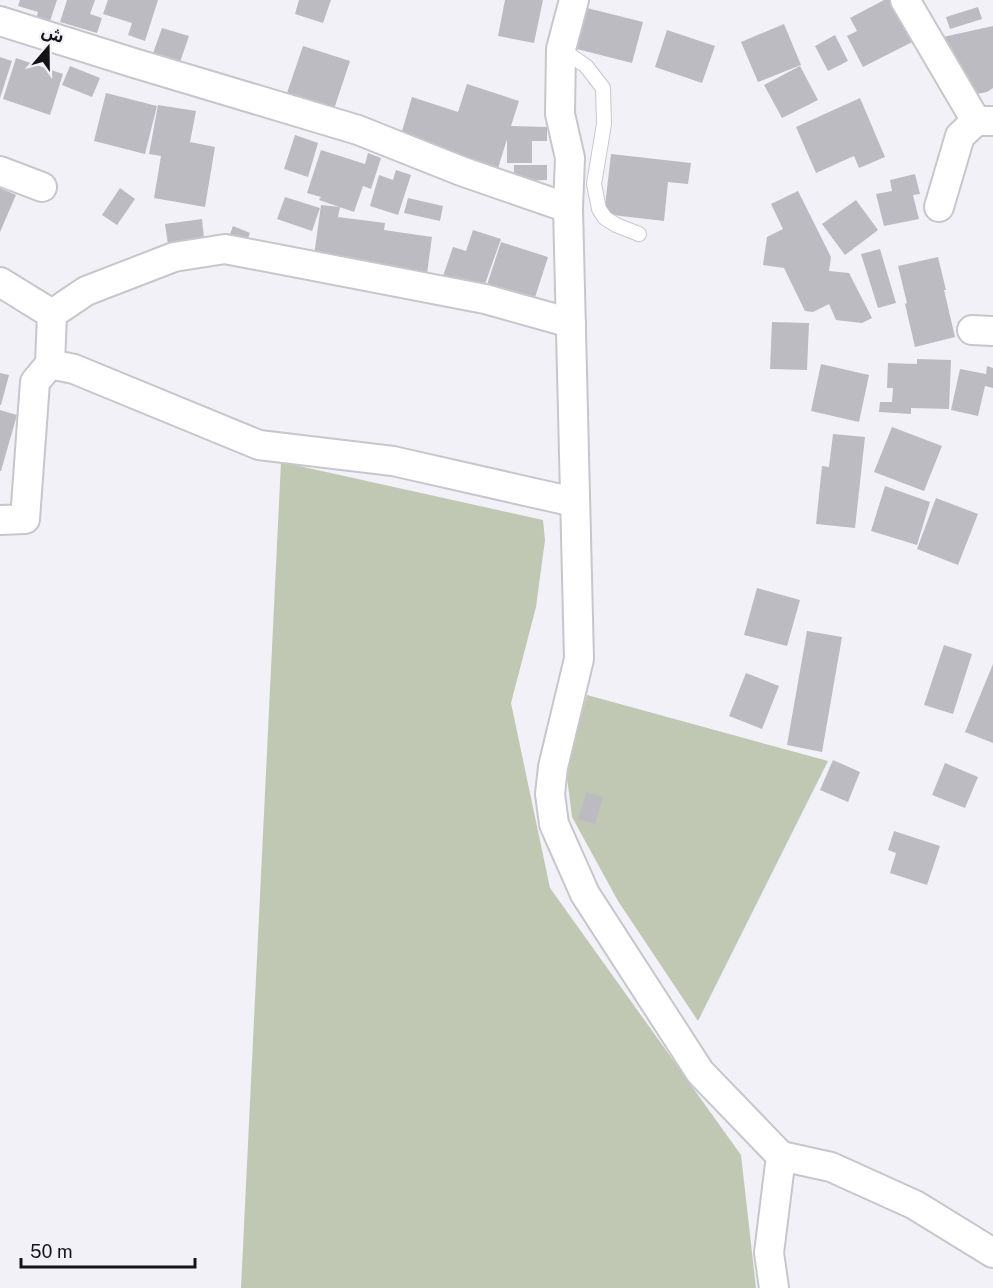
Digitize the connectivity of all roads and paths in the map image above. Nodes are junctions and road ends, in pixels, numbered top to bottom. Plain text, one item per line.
1 (574, 0) edge
2 (905, 0) edge
3 (0, 21) edge
4 (561, 49) junction
5 (984, 121) edge
6 (0, 171) edge
7 (42, 186) dead end
8 (939, 207) dead end
9 (568, 208) junction
10 (639, 234) dead end
11 (0, 282) edge
12 (52, 314) junction
13 (572, 323) junction
14 (50, 364) junction
15 (574, 502) junction
16 (0, 520) edge
17 (781, 1156) junction
18 (993, 1253) edge
19 (774, 1288) edge

1 - 4 street
2 - 5 street
3 - 9 street
4 - 9 street
4 - 10 lane
5 - 8 street
6 - 7 street
9 - 13 street
11 - 12 street
12 - 13 street
12 - 14 street
13 - 15 street
14 - 15 street
14 - 16 street
15 - 17 street
17 - 18 street
17 - 19 street

